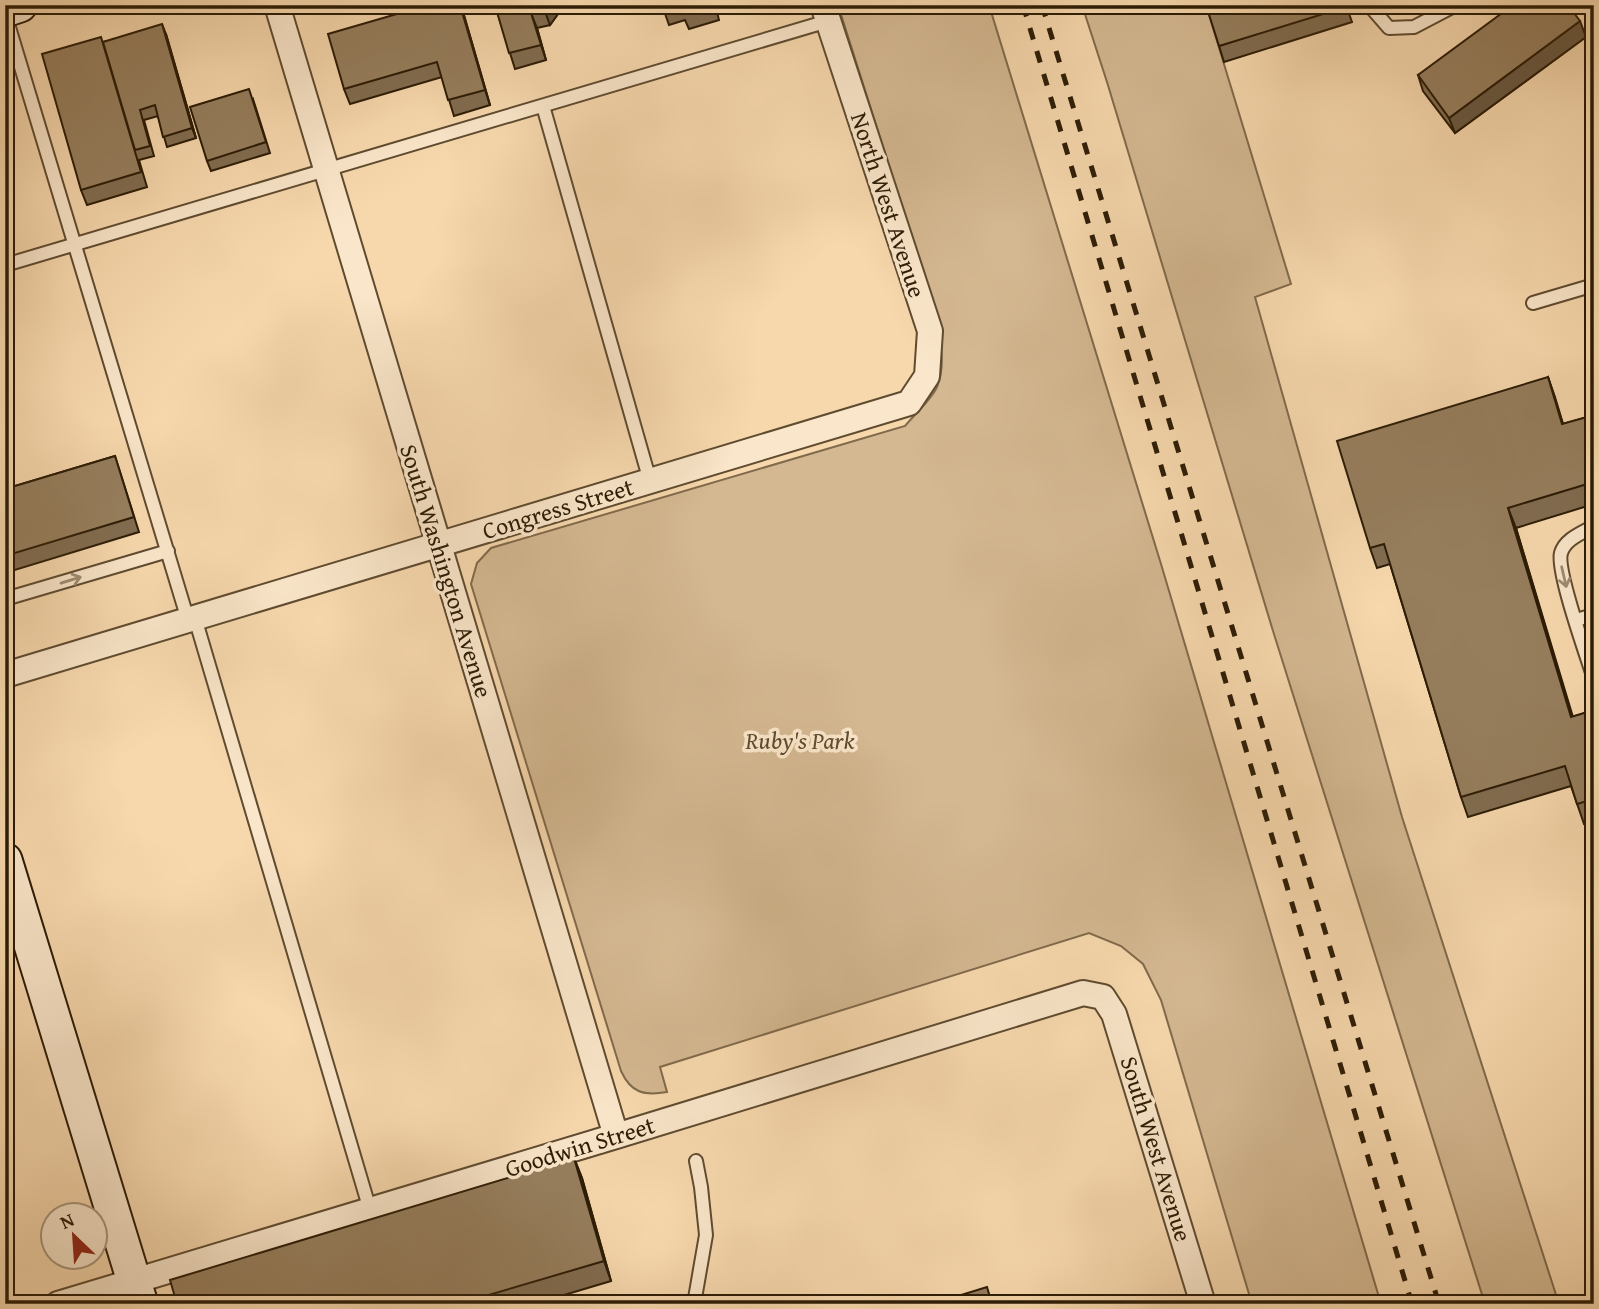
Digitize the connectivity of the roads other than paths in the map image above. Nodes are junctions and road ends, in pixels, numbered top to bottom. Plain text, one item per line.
1 (20, 5) edge
2 (276, 5) edge
3 (1369, 5) edge
4 (1457, 5) edge
5 (5, 12) edge
6 (825, 13) edge
7 (543, 106) junction
8 (326, 170) junction
9 (74, 246) junction
10 (5, 265) edge
11 (1594, 285) edge
12 (1533, 303) dead end
13 (909, 403) joint
14 (650, 481) junction
15 (1594, 526) edge
16 (438, 545) junction
17 (168, 551) junction
18 (5, 599) edge
19 (1594, 615) edge
20 (192, 619) junction
21 (1576, 620) junction
22 (5, 675) edge
23 (1594, 679) edge
24 (5, 860) edge
25 (1103, 997) joint
26 (616, 1136) junction
27 (696, 1161) dead end
28 (370, 1210) junction
29 (138, 1292) edge
30 (58, 1304) edge
31 (694, 1304) edge
32 (1203, 1304) edge

1 - 5 street
2 - 8 street, South Washington Avenue
3 - 4 lane
5 - 9 lane
6 - 7 lane
6 - 13 street, North West Avenue
7 - 8 lane
7 - 14 lane
8 - 9 lane
8 - 16 street, South Washington Avenue
9 - 10 lane
9 - 17 lane
11 - 12 lane
13 - 14 street, Congress Street
14 - 16 street, Congress Street
15 -> 21 lane
16 - 20 street, Congress Street
16 - 26 street, South Washington Avenue
18 -> 17 lane
17 - 20 lane
19 - 21 lane
20 - 22 street, Congress Street
20 - 28 lane
21 - 23 lane
24 - 29 street
25 - 26 street, Goodwin Street
25 - 32 street, South West Avenue
26 - 28 street, Goodwin Street
27 - 31 lane
28 - 29 street, Goodwin Street
29 - 30 street, Goodwin Street

